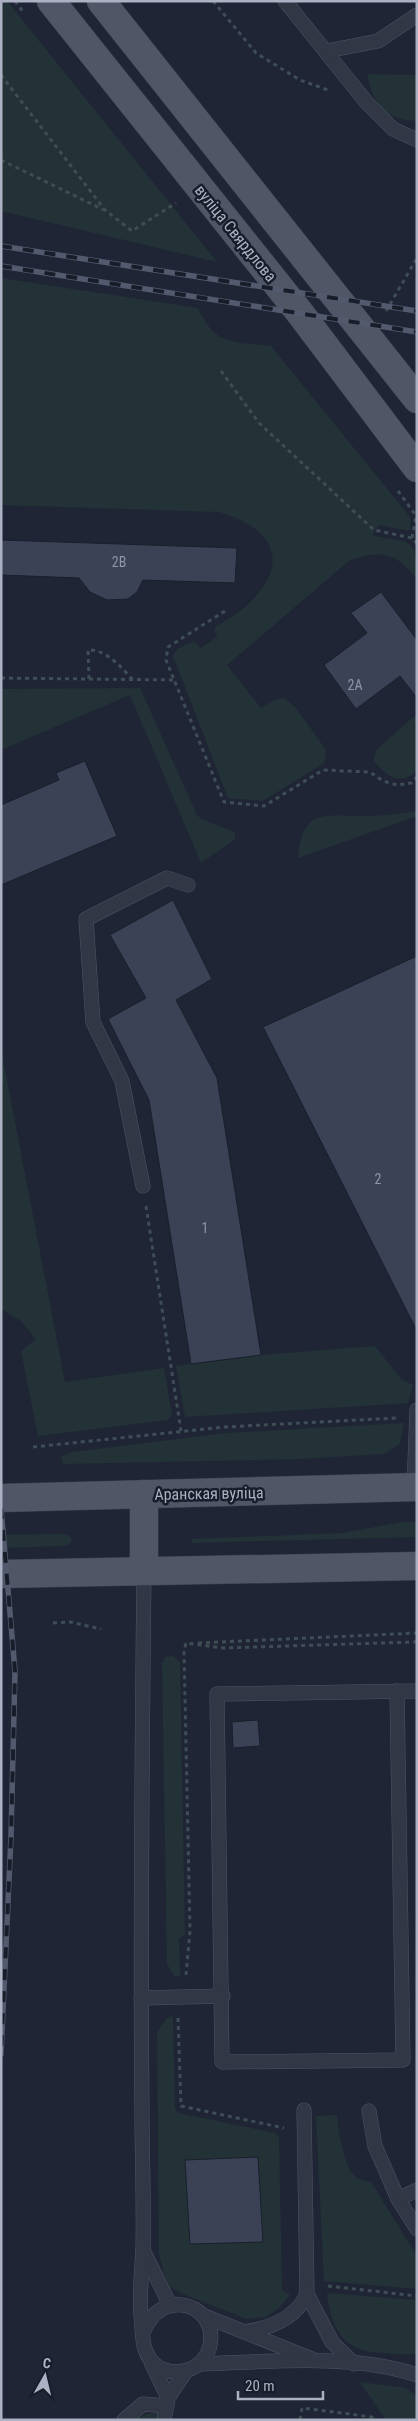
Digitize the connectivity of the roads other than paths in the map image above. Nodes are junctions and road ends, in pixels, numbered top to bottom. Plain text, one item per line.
1 (50, 1) edge
2 (101, 1) edge
3 (285, 1) edge
4 (417, 15) edge
5 (327, 51) junction
6 (417, 140) edge
7 (417, 399) edge
8 (417, 468) edge
9 (188, 885) dead end
10 (143, 1186) road end
11 (417, 1410) edge
12 (415, 1487) edge
13 (144, 1494) junction
14 (1, 1498) edge
15 (417, 1566) edge
16 (144, 1570) junction
17 (1, 1574) edge
18 (397, 1691) junction
19 (417, 1691) edge
20 (223, 1996) junction
21 (141, 1998) junction
22 (304, 2110) dead end
23 (369, 2111) dead end
24 (417, 2190) edge
25 (398, 2199) junction
26 (417, 2229) edge
27 (143, 2249) junction
28 (307, 2294) junction
29 (170, 2305) junction
30 (202, 2315) junction
31 (245, 2332) junction
32 (143, 2333) junction
33 (151, 2360) junction
34 (317, 2361) junction
35 (417, 2363) edge
36 (200, 2364) junction
37 (354, 2364) junction
38 (395, 2367) junction
39 (186, 2371) junction
40 (417, 2375) edge
41 (167, 2402) junction
42 (124, 2420) edge
43 (164, 2420) edge

1 - 8 main road, вуліца Свярдлова
2 - 7 main road
3 - 5 lane
4 - 5 lane
5 - 6 lane
9 - 10 lane
11 - 12 lane
12 - 13 main road, Аранская вуліца
13 - 14 main road, Аранская вуліца
13 - 16 main road
15 - 16 main road
16 - 17 main road
16 - 21 lane
18 - 19 lane
18 - 20 lane
18 - 20 lane
20 - 21 lane
21 - 27 lane
22 - 28 lane
23 - 25 lane
24 - 25 lane
25 - 26 lane
27 - 29 lane
27 - 32 lane
28 - 31 lane
28 - 37 lane
29 - 30 lane
29 - 32 lane
30 - 31 lane
30 - 36 lane
31 - 34 lane
32 - 33 lane
33 - 39 lane
33 - 41 lane
34 - 36 lane
34 - 37 lane
35 - 38 lane
36 - 39 lane
37 - 38 lane
38 - 40 lane
39 - 41 lane
41 - 42 lane
41 - 43 lane

